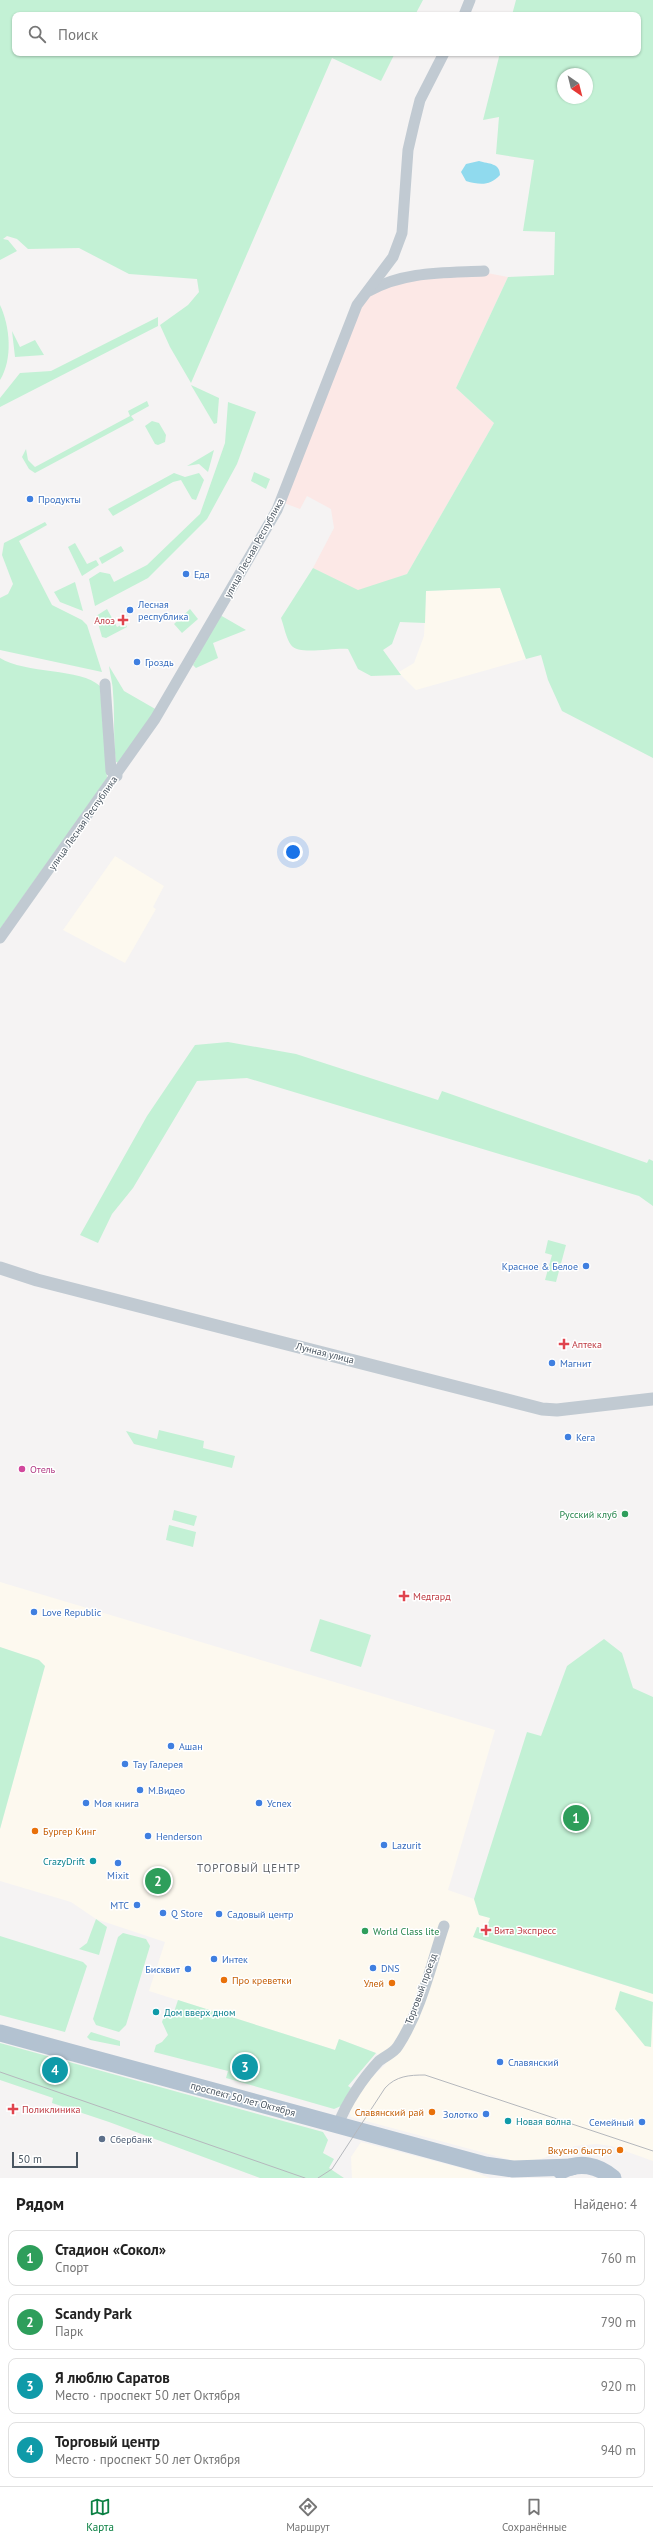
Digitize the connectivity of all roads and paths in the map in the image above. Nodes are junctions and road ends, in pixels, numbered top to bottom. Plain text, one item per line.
1 (470, 0) edge
2 (465, 12) edge
3 (442, 56) edge
4 (484, 271) dead end
5 (364, 294) junction
6 (105, 684) dead end
7 (117, 776) junction
8 (0, 938) edge
9 (0, 1268) edge
10 (653, 1399) edge
11 (444, 1926) dead end
12 (0, 2033) edge
13 (338, 2125) junction
14 (485, 2165) junction
15 (572, 2167) junction
16 (504, 2178) edge
17 (553, 2178) edge
18 (612, 2178) edge

1 - 2 street
3 - 5 street, улица Лесная Республика
4 - 5 street
5 - 7 street, улица Лесная Республика
6 - 7 street
7 - 8 street, улица Лесная Республика
9 - 10 street, Лунная улица
11 - 13 street, Торговый проезд
12 - 13 main road, проспект 50 лет Октября
13 - 14 main road, проспект 50 лет Октября
14 - 15 main road, проспект 50 лет Октября
14 - 16 main road, проспект 50 лет Октября
15 - 17 main road
15 - 18 main road, проспект 50 лет Октября

